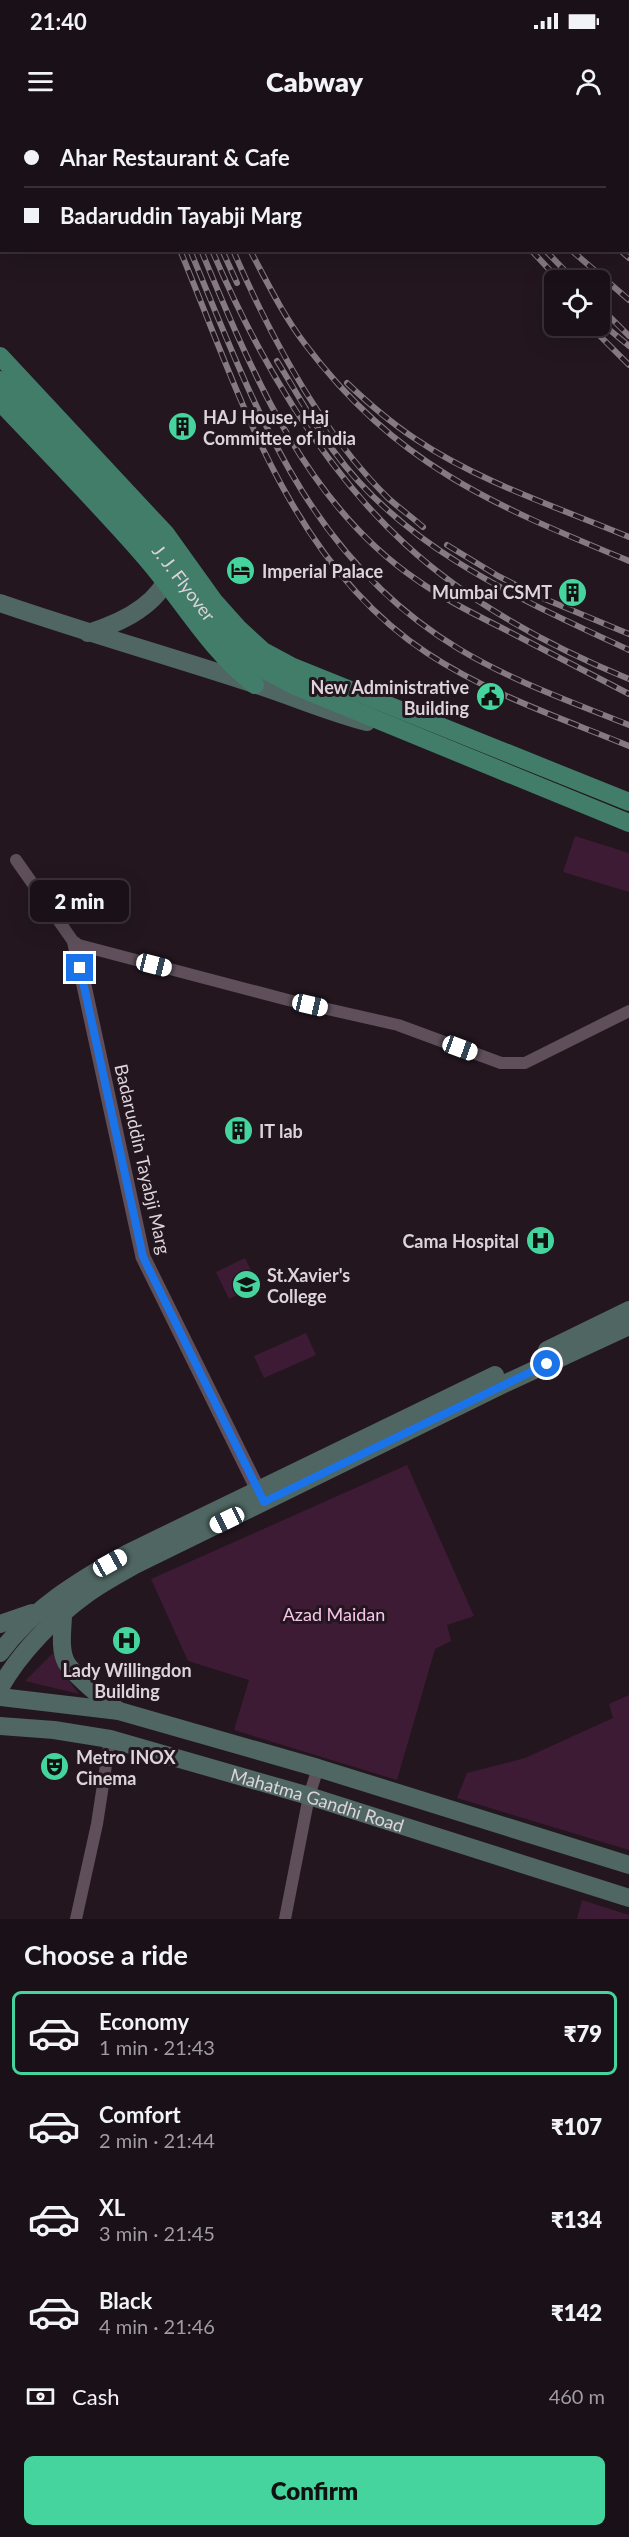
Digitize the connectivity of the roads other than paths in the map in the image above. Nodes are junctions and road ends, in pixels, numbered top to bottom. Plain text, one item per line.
1 (0, 356) edge
2 (0, 380) edge
3 (0, 402) edge
4 (166, 534) junction
5 (166, 584) junction
6 (0, 603) edge
7 (88, 633) junction
8 (257, 676) junction
9 (629, 802) edge
10 (629, 823) edge
11 (16, 860) dead end
12 (75, 944) junction
13 (629, 1011) edge
14 (629, 1311) edge
15 (629, 1326) edge
16 (261, 1496) junction
17 (38, 1611) junction
18 (63, 1614) junction
19 (0, 1624) edge
20 (0, 1653) edge
21 (0, 1688) edge
22 (0, 1697) edge
23 (120, 1711) junction
24 (0, 1726) edge
25 (110, 1739) junction
26 (318, 1768) junction
27 (309, 1796) junction
28 (629, 1865) edge
29 (629, 1898) edge
30 (75, 1919) edge
31 (285, 1919) edge

1 - 4 main road
2 - 8 main road, J. J. Flyover
3 - 5 main road
4 - 5 main road
4 - 9 main road
5 - 7 main road
5 - 8 main road
6 - 7 main road
7 - 8 main road
8 - 10 main road, J. J. Flyover
11 - 12 street
12 - 13 street
12 - 16 street, Badaruddin Tayabji Marg
14 - 16 main road
15 - 16 main road
16 - 17 main road
16 - 18 main road
17 - 19 main road
17 - 20 main road
18 - 21 main road
18 - 23 main road
22 - 23 main road
23 - 26 main road
24 - 25 main road, Mahatma Gandhi Road
25 - 27 main road, Mahatma Gandhi Road
25 - 30 street
26 - 27 street
26 - 28 main road
27 - 29 main road, Mahatma Gandhi Road
27 - 31 street

